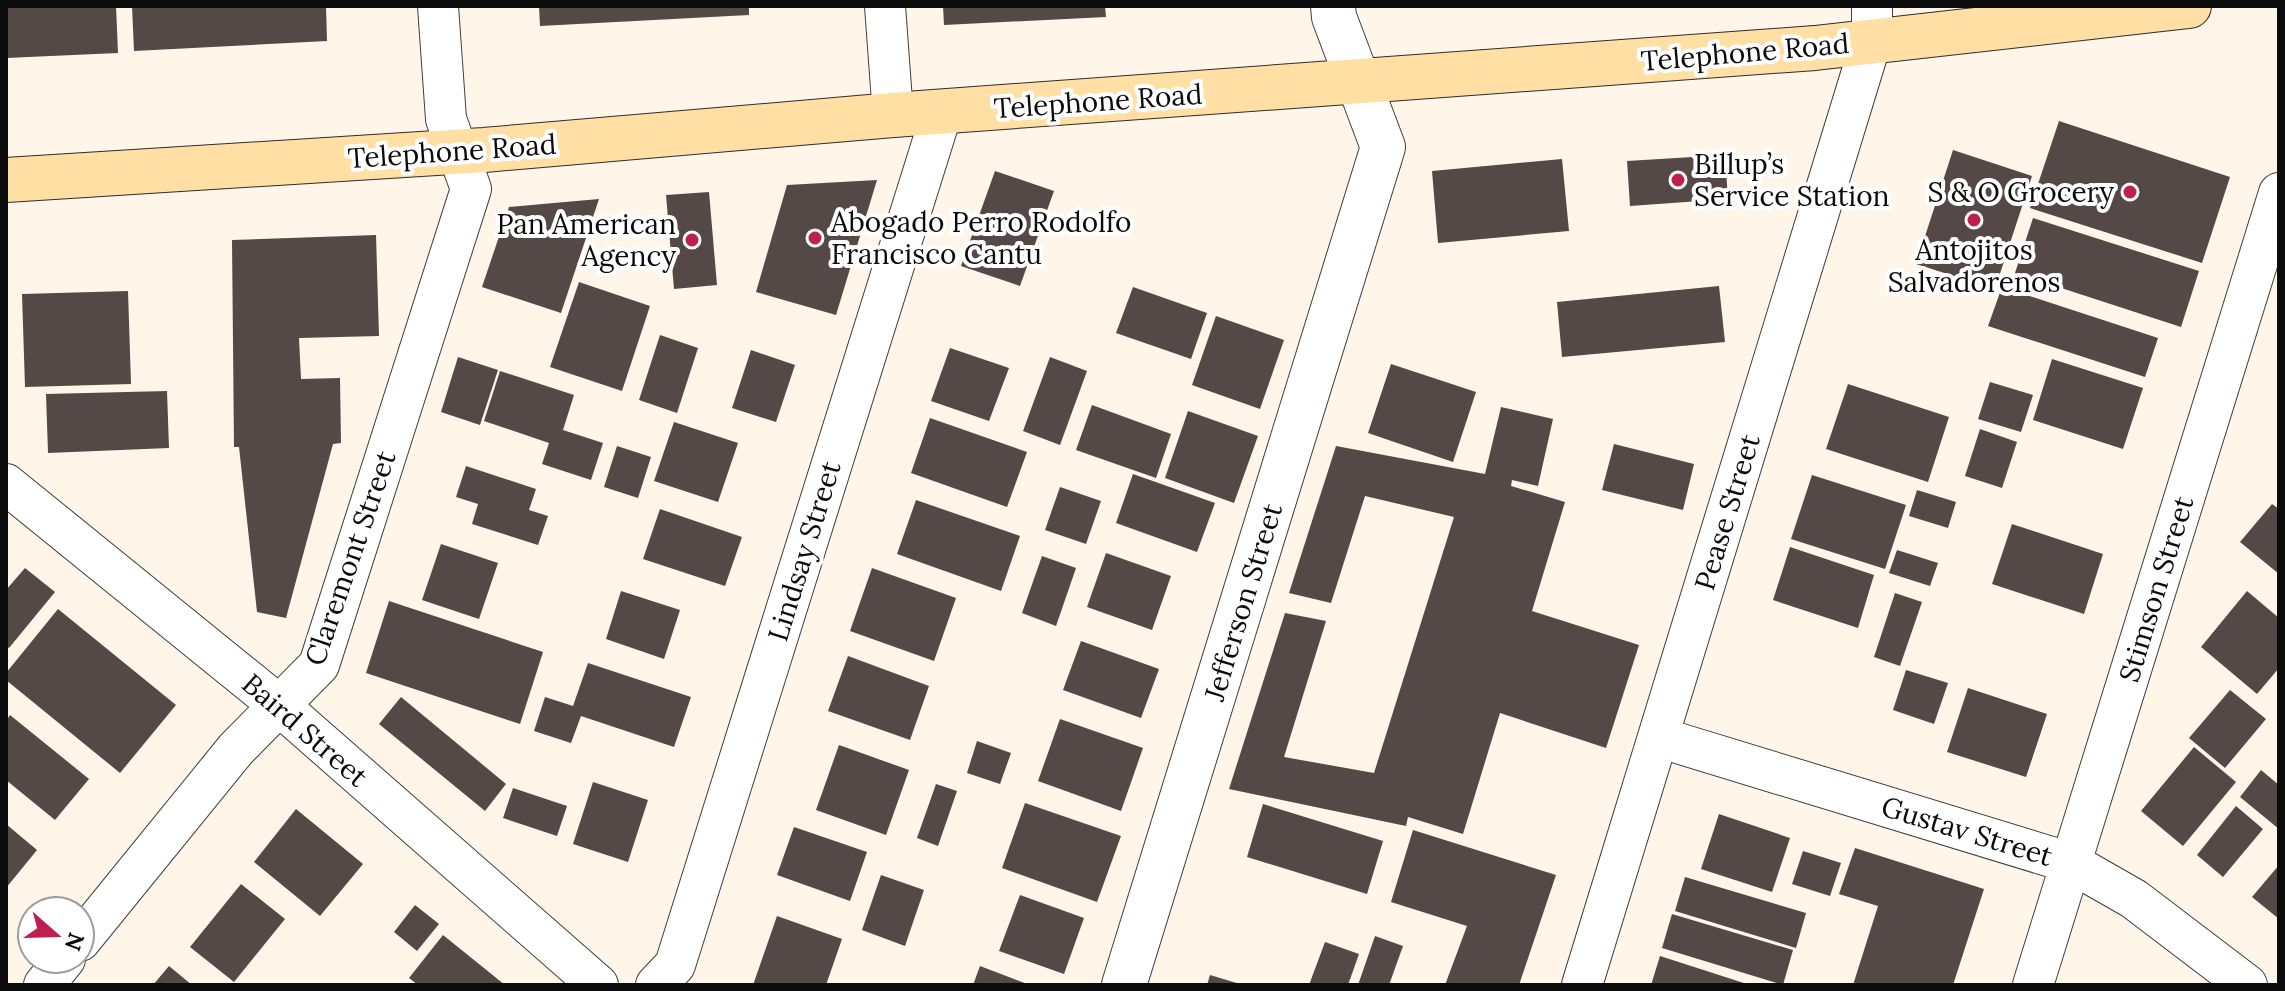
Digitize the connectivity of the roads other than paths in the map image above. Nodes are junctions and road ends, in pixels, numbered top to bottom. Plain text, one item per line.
1 (438, 6) edge
2 (885, 6) edge
3 (1333, 6) edge
4 (2189, 6) edge
5 (1872, 23) edge
6 (1359, 83) junction
7 (942, 112) junction
8 (893, 115) junction
9 (457, 151) junction
10 (6, 180) edge
11 (2279, 193) edge
12 (6, 484) edge
13 (281, 707) junction
14 (1658, 737) junction
15 (2071, 863) junction
16 (96, 921) edge
17 (598, 985) edge
18 (656, 985) edge
19 (1124, 985) edge
20 (1582, 985) edge
21 (2033, 985) edge
22 (2247, 985) edge

1 - 9 street, Claremont Street
2 - 8 street
3 - 6 street, Jefferson Street
4 - 5 main road, Telephone Road
5 - 6 main road, Telephone Road
5 - 14 street, Pease Street
6 - 7 main road, Telephone Road
6 - 19 street, Jefferson Street
7 - 8 main road, Telephone Road
7 - 18 street, Lindsay Street
8 - 9 main road, Telephone Road
9 - 10 main road, Telephone Road
9 - 13 street, Claremont Street
11 - 15 street, Stimson Street
12 - 13 street, Baird Street
13 - 16 street, Claremont Street
13 - 17 street, Baird Street
14 - 15 street, Gustav Street
14 - 20 street, Pease Street
15 - 21 street, Stimson Street
15 - 22 street, Gustav Street

